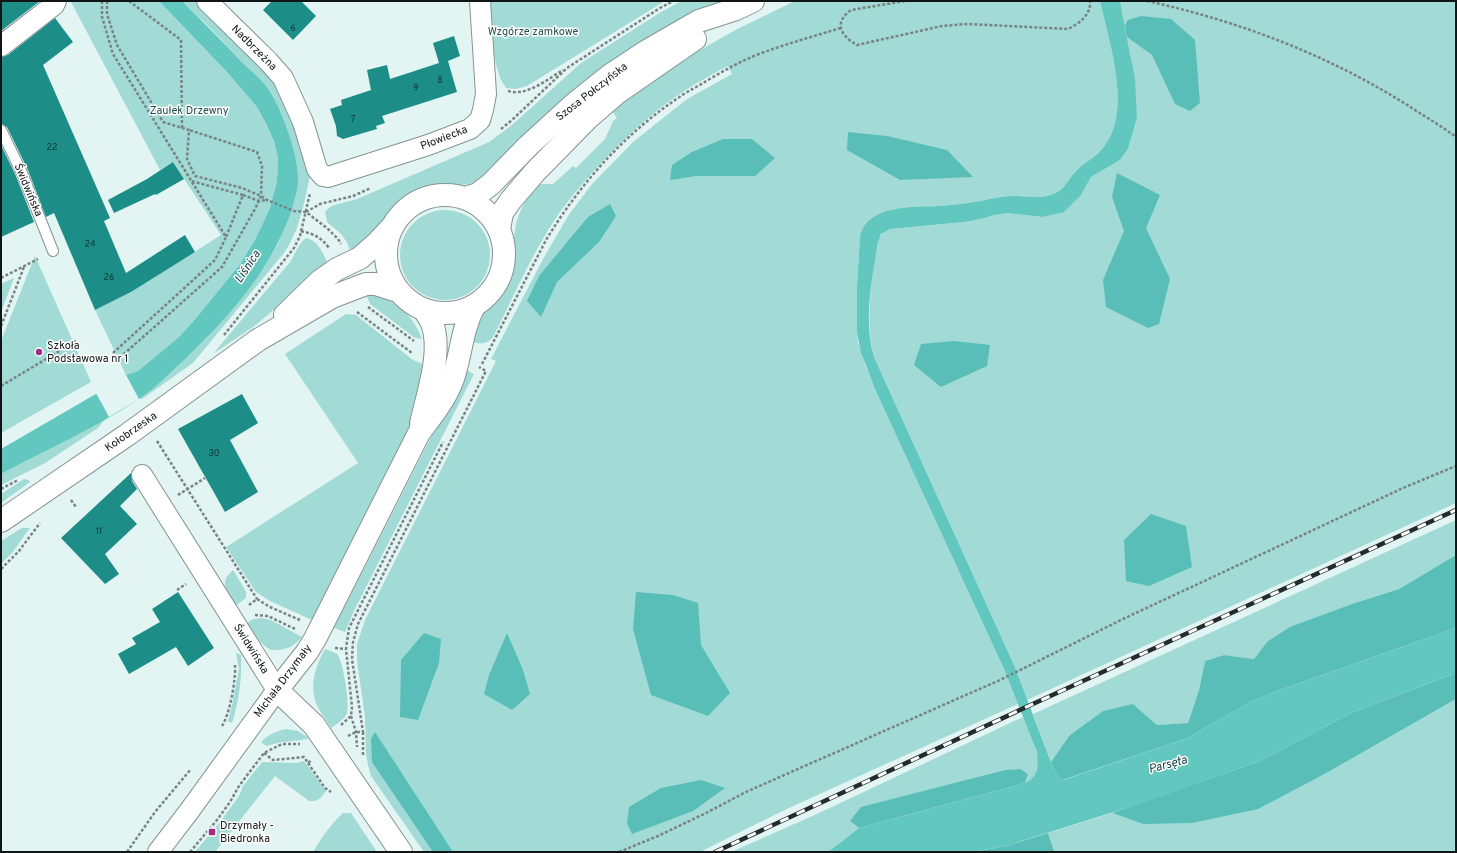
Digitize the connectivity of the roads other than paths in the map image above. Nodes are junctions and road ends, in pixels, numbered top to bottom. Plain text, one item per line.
1 (56, 1) edge
2 (207, 1) edge
3 (480, 1) edge
4 (745, 5) edge
5 (1, 46) edge
6 (1, 130) edge
7 (316, 169) joint
8 (465, 198) junction
9 (393, 225) junction
10 (498, 229) junction
11 (53, 251) road end
12 (398, 291) junction
13 (474, 306) junction
14 (424, 310) junction
15 (258, 340) junction
16 (419, 433) junction
17 (142, 475) dead end
18 (1, 521) edge
19 (277, 690) junction
20 (158, 852) edge
21 (401, 852) edge

1 - 5 street
2 - 7 street, Nadbrzeżna
3 - 7 street, Płowiecka
4 - 8 main road, Szosa Połczyńska
4 - 10 main road, Szosa Połczyńska
6 - 11 lane, Świdwińska
8 - 9 main road
8 - 10 main road
9 - 12 main road
9 - 15 main road, Kołobrzeska
10 - 13 main road
12 - 14 main road
12 - 15 main road, Kołobrzeska
13 - 14 main road
13 - 16 main road, Michała Drzymały
14 - 16 main road, Michała Drzymały
15 - 18 main road, Kołobrzeska
16 - 19 main road, Michała Drzymały
17 - 19 street, Świdwińska
19 - 20 street, Michała Drzymały
19 - 21 main road, Świdwińska

